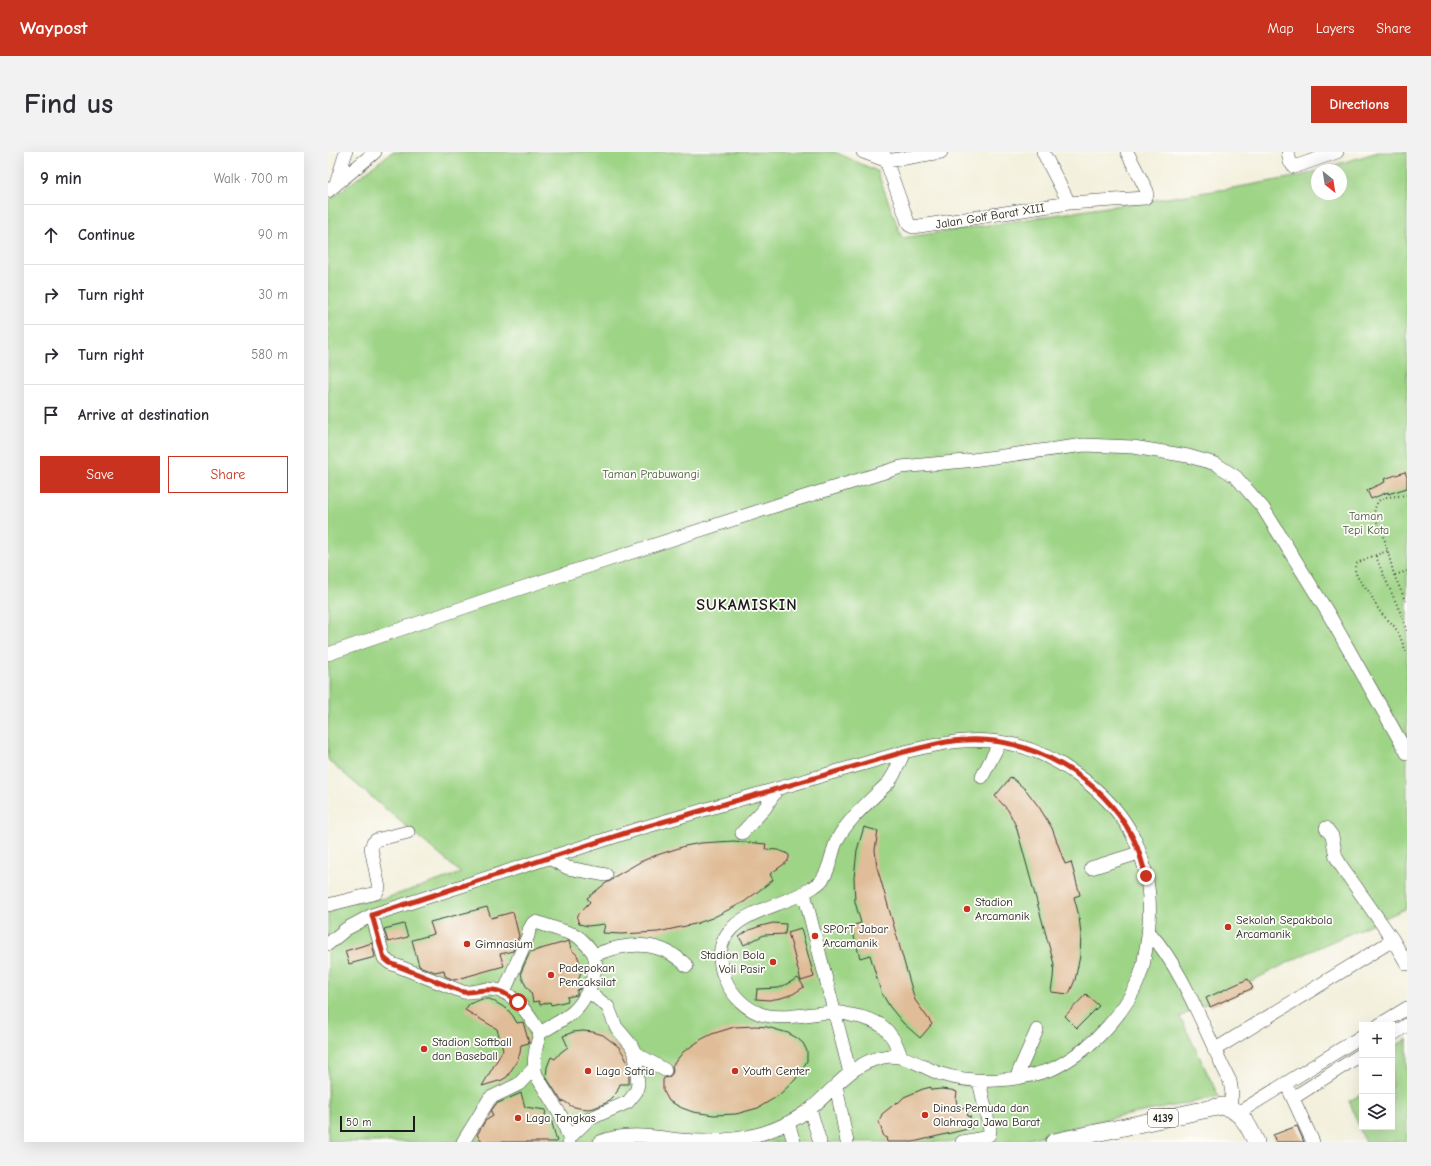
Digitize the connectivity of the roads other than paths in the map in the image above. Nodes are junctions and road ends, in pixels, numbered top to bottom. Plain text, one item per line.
1 (346, 152) edge
2 (375, 152) edge
3 (863, 152) edge
4 (942, 152) edge
5 (1043, 152) edge
6 (1127, 152) edge
7 (1288, 152) edge
8 (1337, 152) edge
9 (885, 157) edge
10 (332, 188) edge
11 (1070, 203) junction
12 (328, 654) edge
13 (1000, 742) junction
14 (904, 752) junction
15 (1407, 753) edge
16 (982, 777) dead end
17 (777, 789) junction
18 (1326, 828) dead end
19 (408, 832) dead end
20 (742, 833) dead end
21 (1139, 854) junction
22 (549, 858) junction
23 (1091, 868) dead end
24 (606, 875) dead end
25 (804, 893) junction
26 (328, 905) edge
27 (372, 915) junction
28 (1149, 932) junction
29 (1393, 940) junction
30 (328, 944) edge
31 (594, 955) junction
32 (1407, 964) edge
33 (687, 966) dead end
34 (588, 991) junction
35 (504, 992) junction
36 (1407, 1008) edge
37 (834, 1012) junction
38 (1384, 1022) edge
39 (1407, 1025) edge
40 (1037, 1030) dead end
41 (540, 1033) junction
42 (1395, 1033) edge
43 (1359, 1038) edge
44 (1214, 1050) junction
45 (635, 1053) junction
46 (901, 1056) junction
47 (1359, 1056) edge
48 (534, 1068) junction
49 (665, 1070) dead end
50 (850, 1073) junction
51 (1016, 1078) junction
52 (979, 1081) junction
53 (1286, 1083) junction
54 (836, 1085) junction
55 (1293, 1098) junction
56 (810, 1109) junction
57 (1233, 1110) junction
58 (561, 1116) junction
59 (589, 1119) junction
60 (788, 1123) junction
61 (767, 1137) edge
62 (750, 1139) edge
63 (569, 1140) edge
64 (674, 1140) edge
65 (699, 1141) edge
66 (721, 1141) edge
67 (463, 1142) edge
68 (600, 1142) edge
69 (794, 1142) edge
70 (820, 1142) edge
71 (847, 1142) edge
72 (962, 1142) edge
73 (1054, 1142) edge
74 (1256, 1142) edge
75 (1313, 1142) edge

1 - 10 street
2 - 10 street
3 - 9 street
4 - 9 street
5 - 11 street
6 - 11 street, Jalan Golf Barat XIII
7 - 8 street
9 - 11 street, Jalan Golf Barat XIII
12 - 15 street
13 - 14 street
13 - 16 street
13 - 21 street
14 - 17 street
14 - 25 street
17 - 20 street
17 - 22 street
18 - 29 street
19 - 26 street
21 - 23 street
21 - 28 street
22 - 24 street
22 - 27 street
25 - 37 street
25 - 37 street
27 - 30 street
27 - 35 street
28 - 44 street
28 - 51 street
29 - 32 street
29 - 44 street
31 - 33 street
31 - 34 street
31 - 35 street
34 - 41 street
34 - 45 street
35 - 41 street
36 - 38 street
37 - 46 street
37 - 50 street
39 - 42 street
40 - 51 street
41 - 48 street
43 - 53 street
44 - 57 street
45 - 49 street
45 - 59 street
46 - 50 street
46 - 52 street
47 - 55 street
48 - 58 street
48 - 67 street
50 - 54 street
51 - 52 street
52 - 72 street
53 - 55 street
53 - 57 street
54 - 56 street
54 - 71 street
55 - 75 street
56 - 60 street
56 - 70 street
57 - 73 main road, 4139
57 - 74 main road
58 - 59 street
58 - 63 street
59 - 63 street
60 - 61 street
60 - 69 street
61 - 62 street
62 - 66 street
64 - 65 street
64 - 68 street
65 - 66 street

